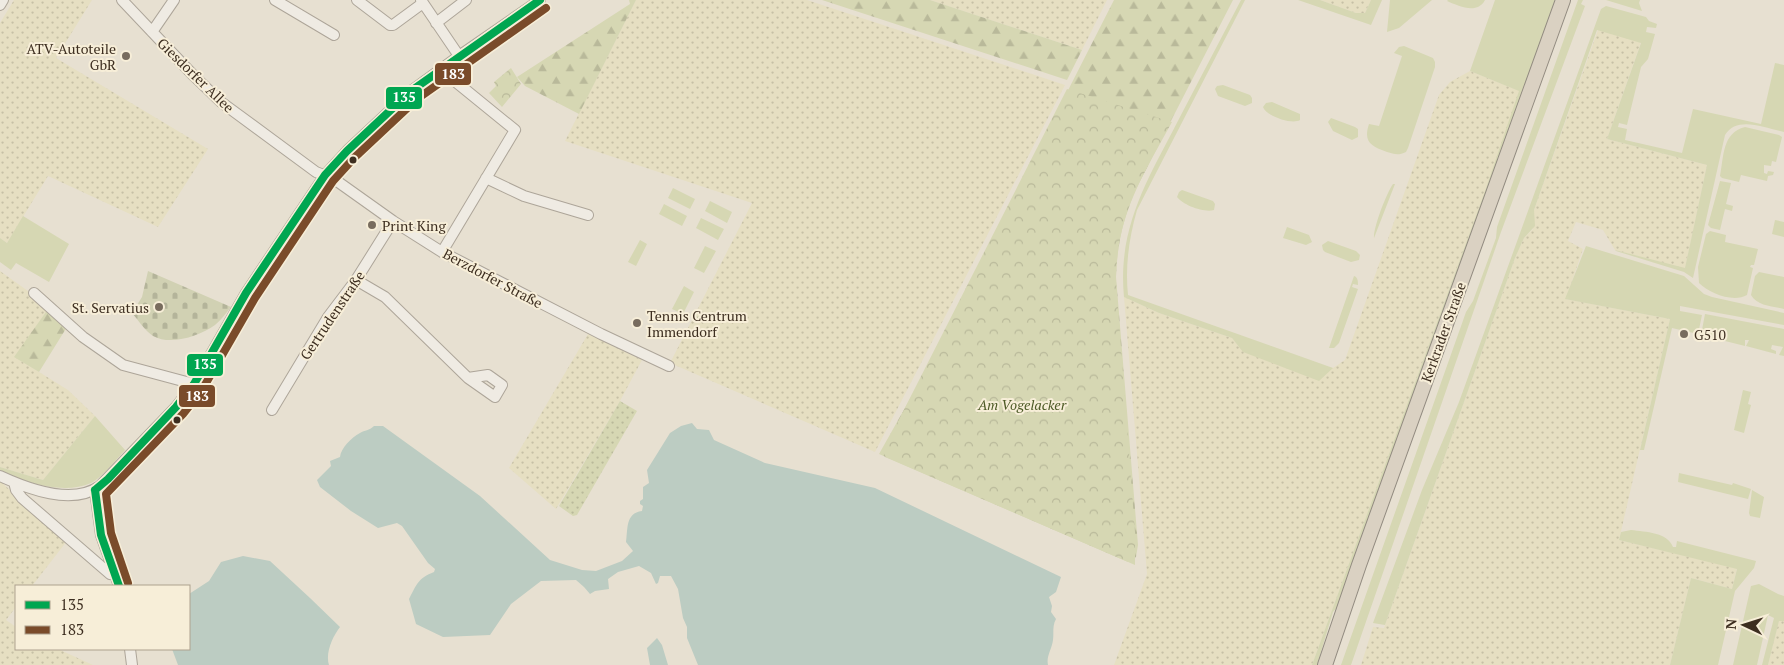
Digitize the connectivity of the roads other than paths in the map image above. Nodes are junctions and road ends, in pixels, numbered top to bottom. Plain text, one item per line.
1 (3, 0) edge
2 (122, 0) edge
3 (174, 0) edge
4 (275, 0) edge
5 (357, 0) edge
6 (466, 0) edge
7 (540, 0) edge
8 (1563, 0) edge
9 (1573, 0) edge
10 (422, 1) edge
11 (0, 6) edge
12 (436, 24) junction
13 (152, 32) junction
14 (334, 35) dead end
15 (459, 56) junction
16 (440, 69) junction
17 (325, 175) junction
18 (486, 178) junction
19 (588, 215) dead end
20 (393, 221) junction
21 (442, 252) junction
22 (356, 280) junction
23 (34, 293) dead end
24 (669, 366) dead end
25 (468, 378) dead end
26 (194, 384) junction
27 (272, 410) dead end
28 (0, 476) edge
29 (14, 482) junction
30 (95, 490) junction
31 (116, 575) junction
32 (119, 585) edge
33 (130, 650) edge
34 (132, 665) edge
35 (1325, 665) edge
36 (1335, 665) edge

1 - 11 street
2 - 13 street, Giesdorfer Allee
3 - 13 street
4 - 14 street
5 - 10 street
6 - 12 street
7 - 15 street
8 - 35 highway, Kerkrader Straße
9 - 36 highway, Kerkrader Straße
10 - 12 street
12 - 15 street
13 - 17 street, Giesdorfer Allee
15 - 16 street
16 - 17 street
16 - 18 street
17 - 20 street, Berzdorfer Straße
17 - 26 street
18 - 19 street
18 - 21 street
20 - 21 street, Berzdorfer Straße
20 - 22 street, Gertrudenstraße
21 - 24 street, Berzdorfer Straße
22 - 25 street
22 - 27 street, Gertrudenstraße
23 - 26 street
26 - 30 street
28 - 29 street
29 - 30 street
29 - 31 street
30 - 31 street
31 - 32 street
33 - 34 street

